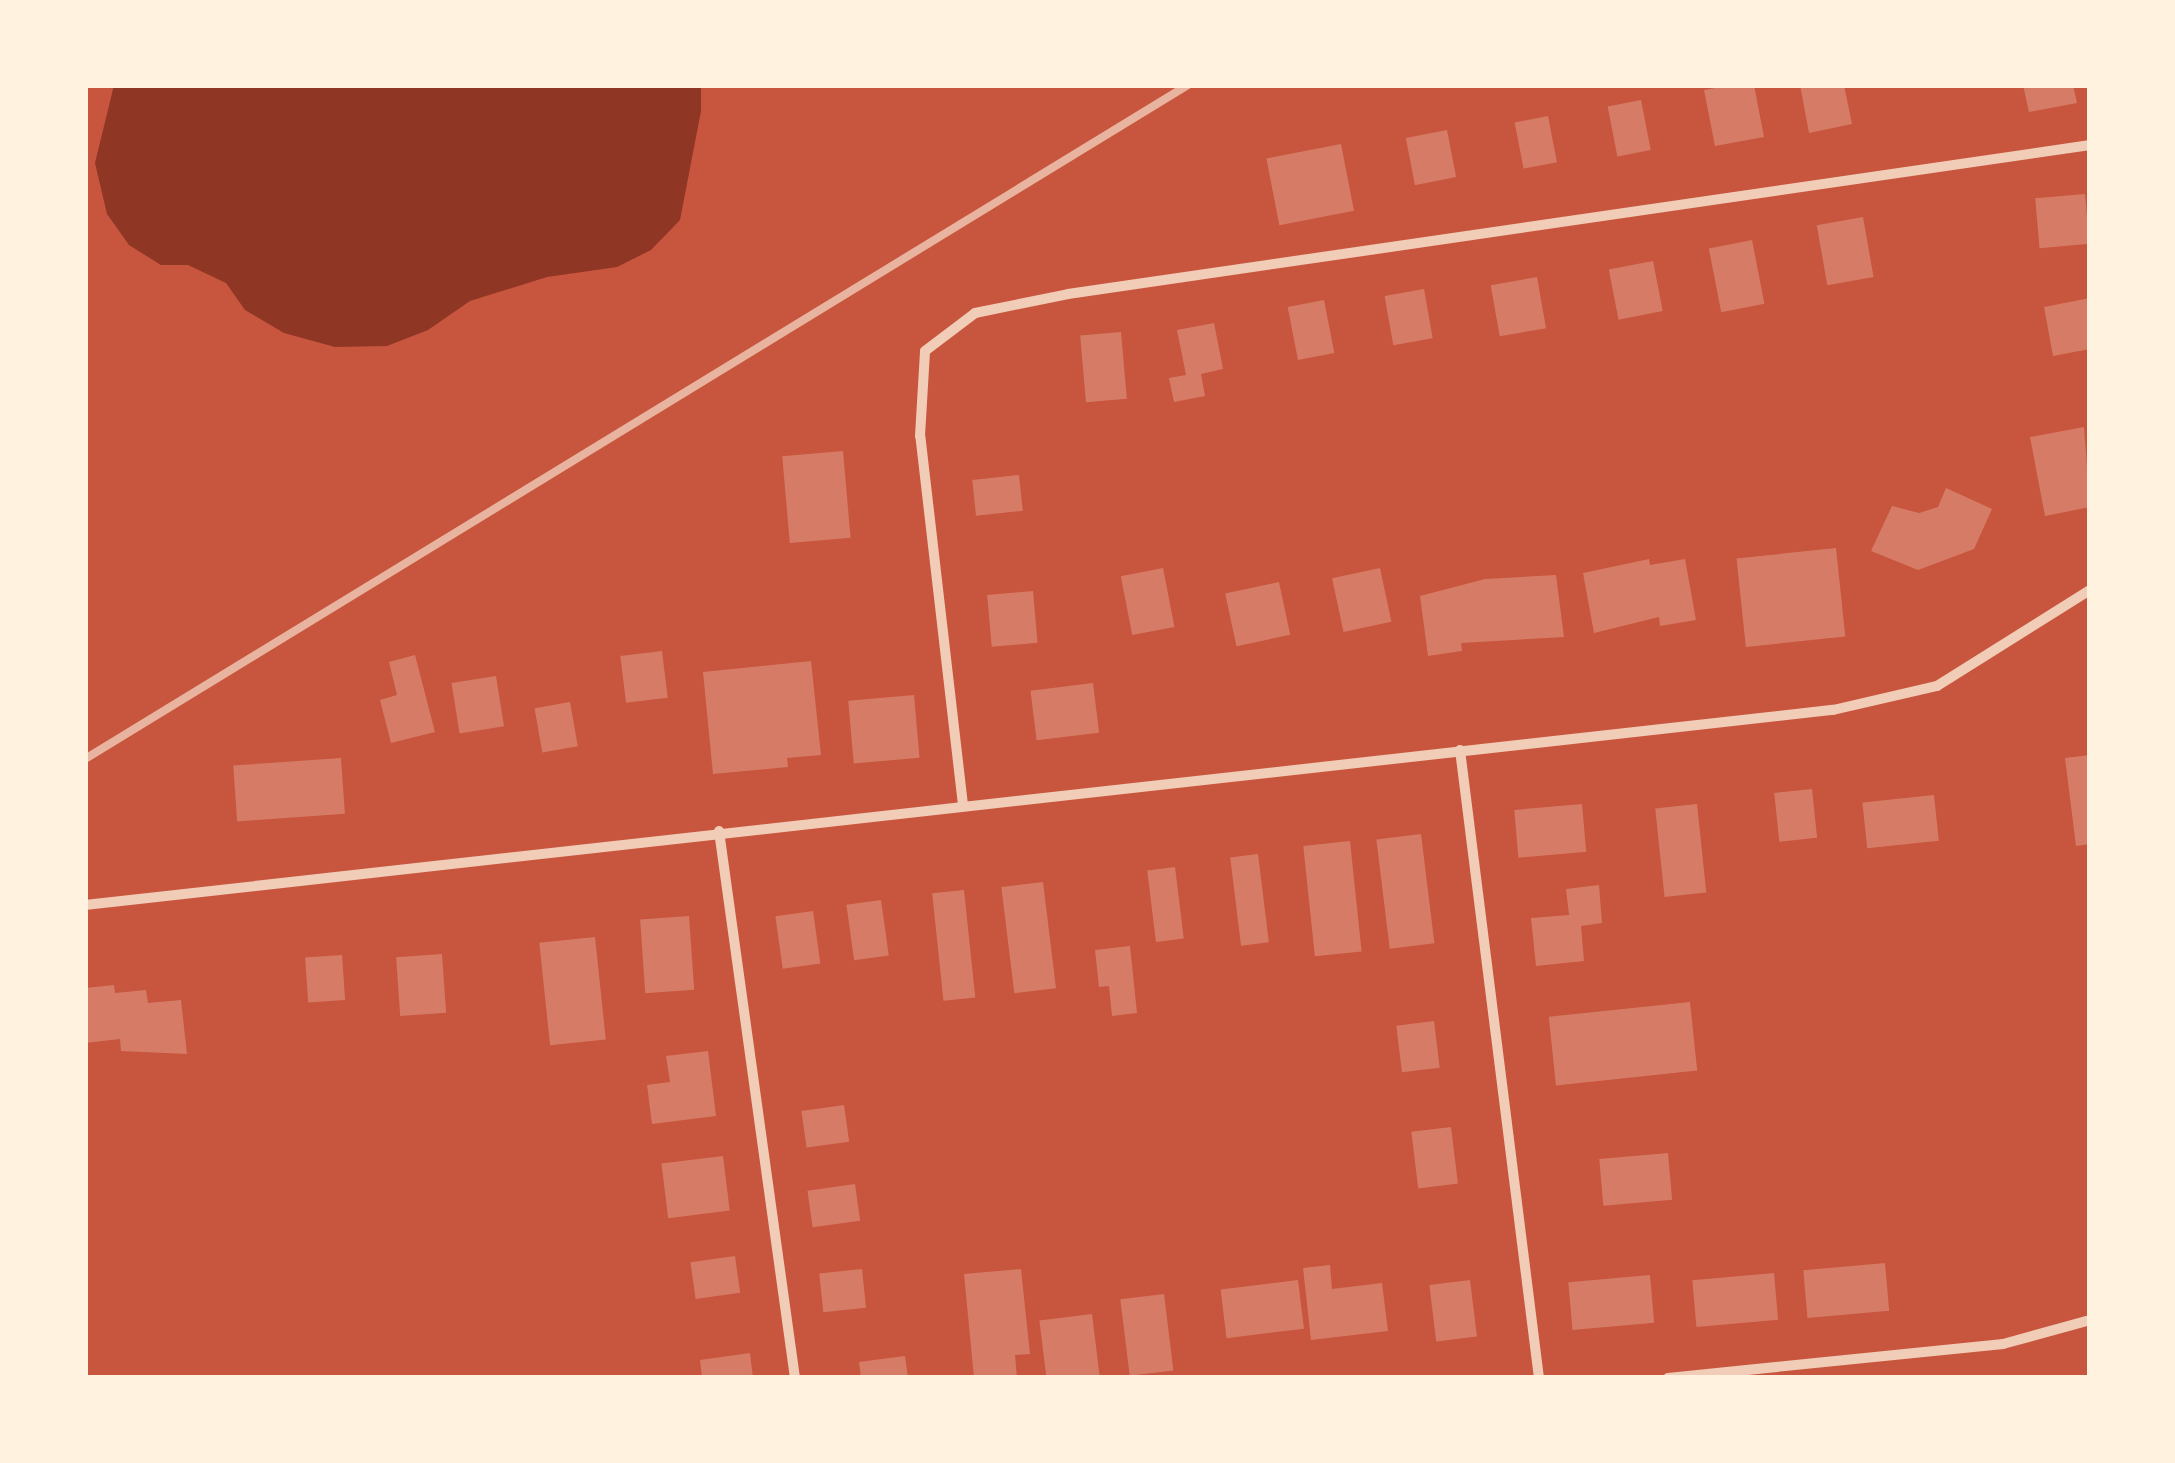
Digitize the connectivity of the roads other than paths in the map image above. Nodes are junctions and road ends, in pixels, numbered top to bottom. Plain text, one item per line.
1 (2090, 145) edge
2 (2090, 590) edge
3 (1460, 750) junction
4 (962, 805) junction
5 (718, 831) junction
6 (85, 905) edge
7 (2090, 1320) edge
8 (1746, 1374) edge
9 (795, 1378) edge
10 (1540, 1378) edge
11 (1668, 1378) edge

1 - 4 street
2 - 3 street
3 - 4 street
3 - 10 street
4 - 5 street
5 - 6 street
5 - 9 street
7 - 8 street
8 - 11 street

